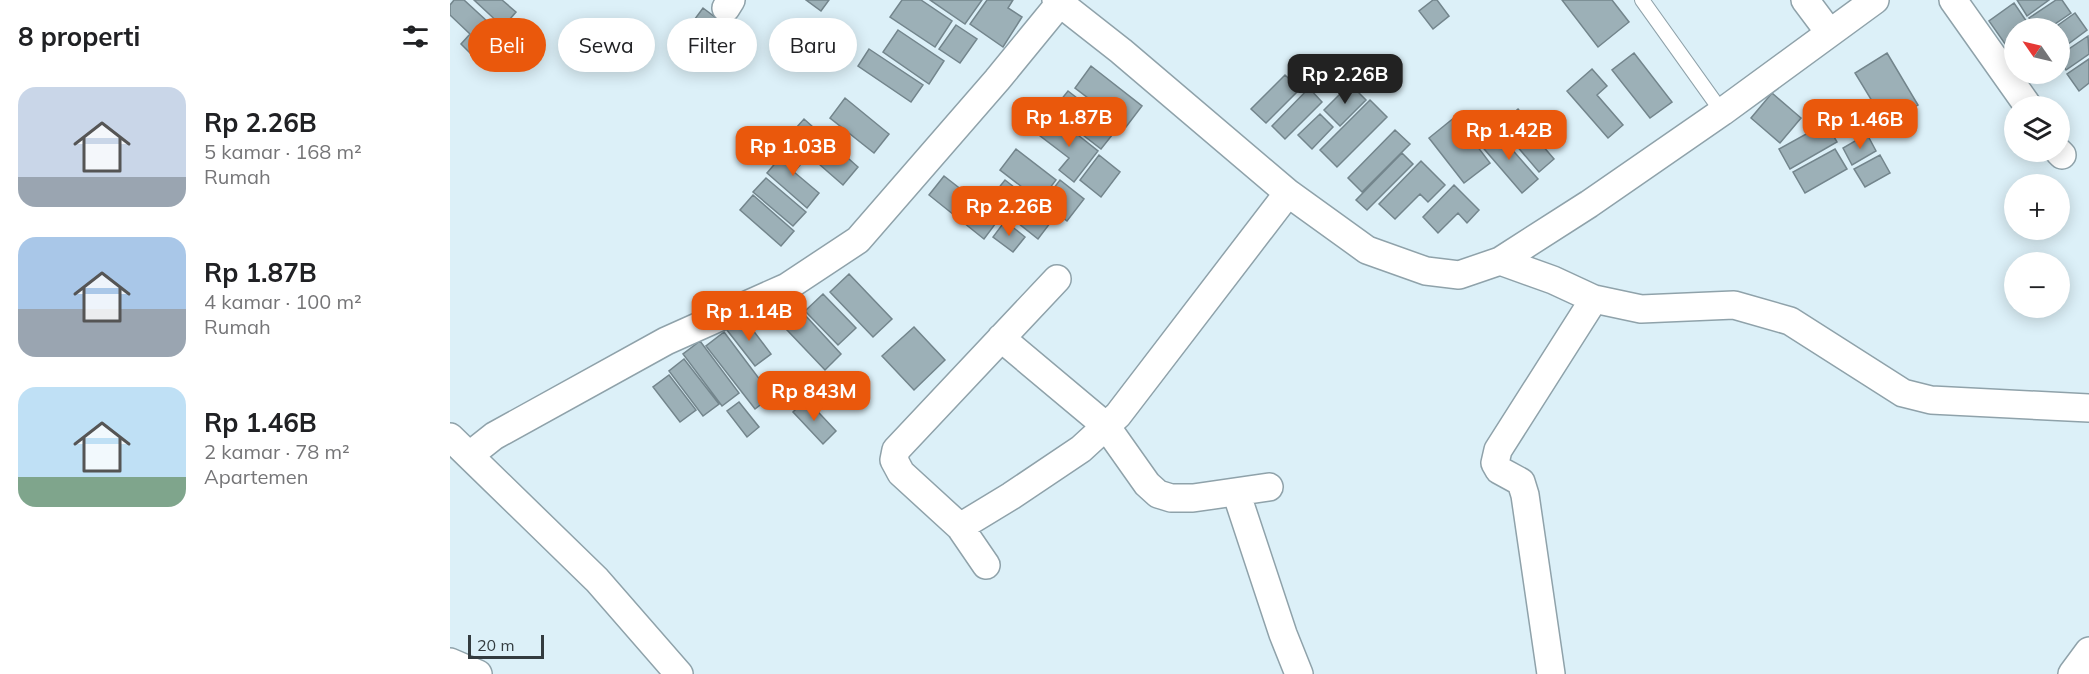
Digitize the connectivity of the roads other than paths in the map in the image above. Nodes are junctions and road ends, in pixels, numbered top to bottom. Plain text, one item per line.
1 (1642, 0) edge
2 (1805, 0) edge
3 (1875, 0) edge
4 (1953, 0) edge
5 (1058, 1) edge
6 (1829, 32) junction
7 (2021, 96) edge
8 (1722, 112) junction
9 (1288, 193) junction
10 (1500, 261) junction
11 (1057, 279) dead end
12 (1594, 299) junction
13 (1001, 338) junction
14 (2089, 408) edge
15 (1106, 426) junction
16 (450, 437) edge
17 (482, 445) junction
18 (1269, 487) dead end
19 (1236, 492) junction
20 (960, 527) junction
21 (986, 565) dead end
22 (2089, 651) edge
23 (450, 662) edge
24 (478, 674) edge
25 (679, 674) edge
26 (1299, 674) edge
27 (1551, 674) edge
28 (2072, 674) edge

1 - 8 lane
2 - 6 street
3 - 6 street
4 - 7 street
5 - 9 street
5 - 17 street
6 - 8 street
8 - 10 street
9 - 10 street
9 - 15 street
10 - 12 street
11 - 13 street
12 - 14 street
12 - 27 street
13 - 15 street
13 - 20 street
15 - 19 street
15 - 20 street
16 - 17 street
17 - 25 street
18 - 19 street
19 - 26 street
20 - 21 street
22 - 28 street
23 - 24 street

